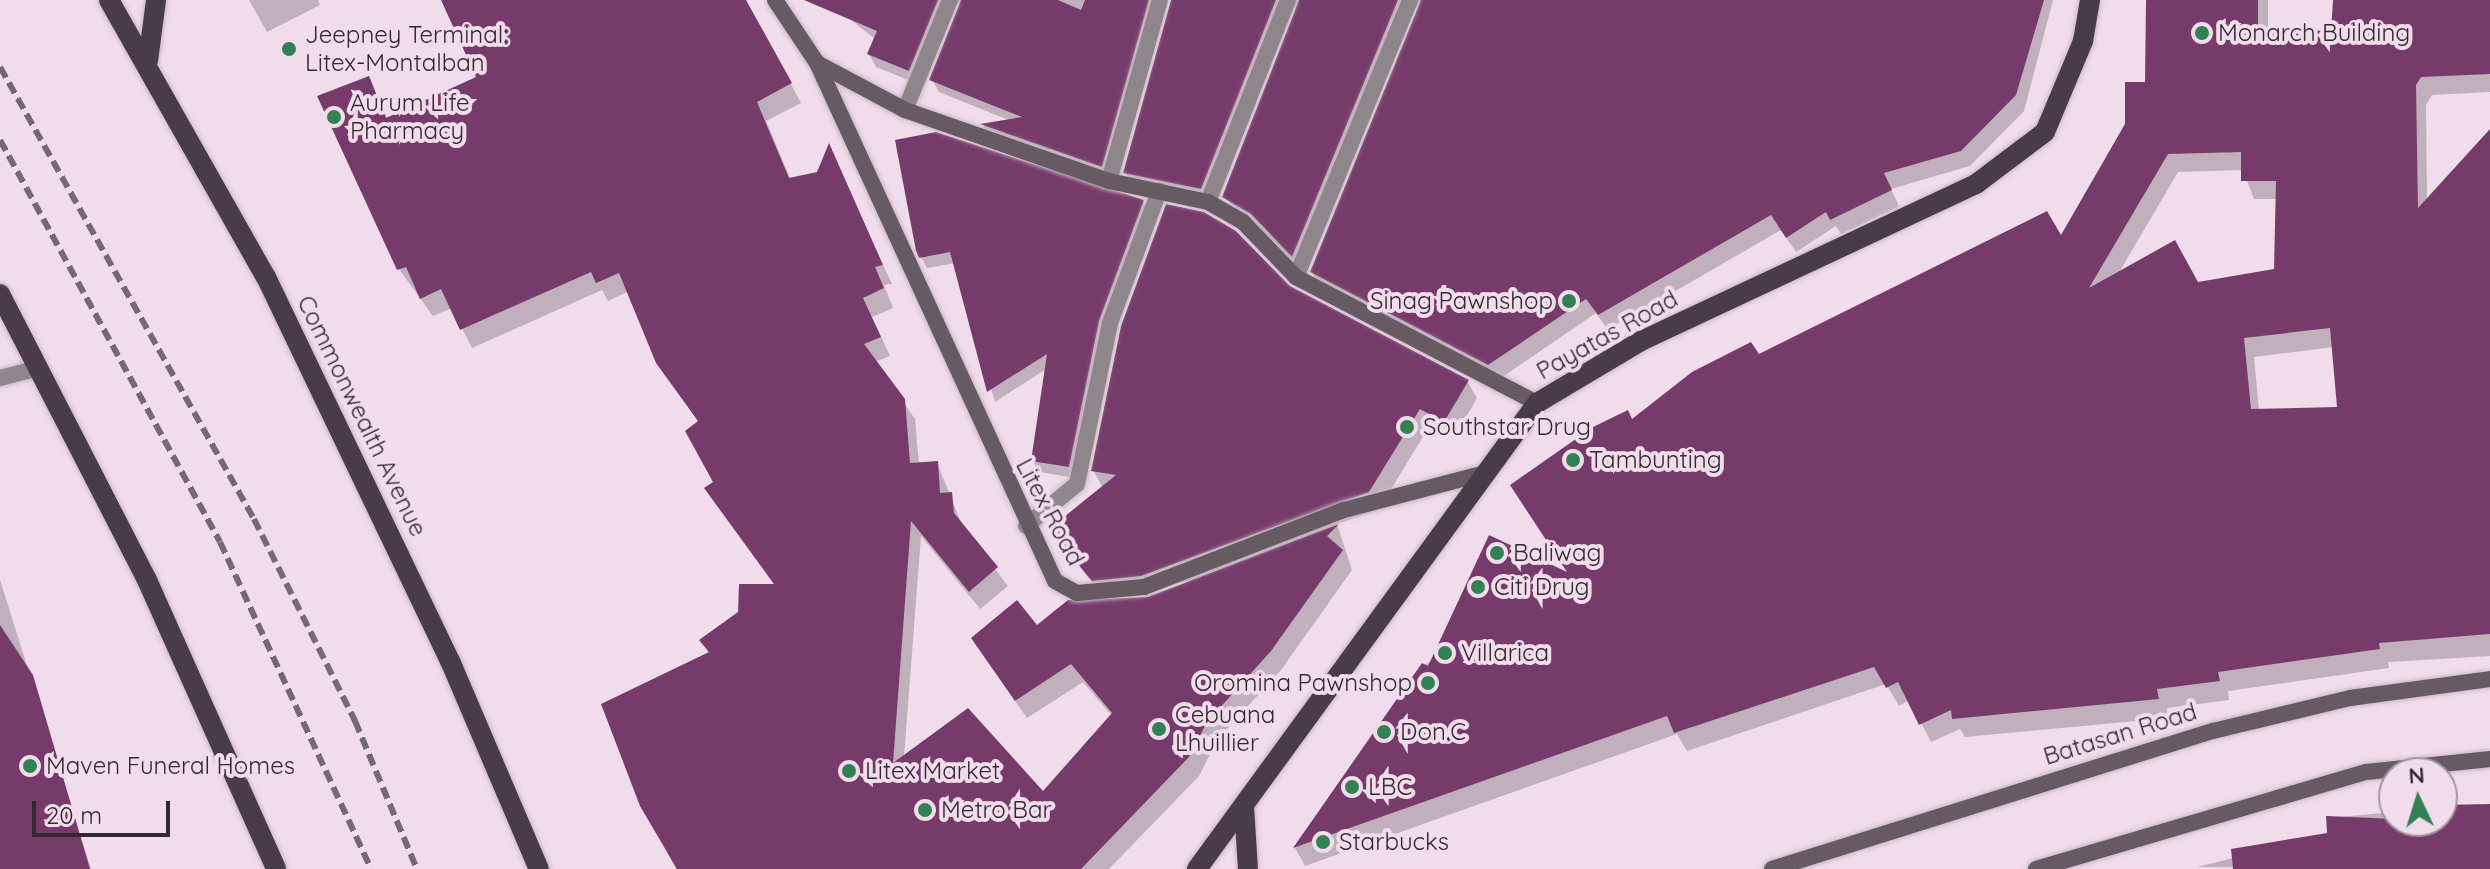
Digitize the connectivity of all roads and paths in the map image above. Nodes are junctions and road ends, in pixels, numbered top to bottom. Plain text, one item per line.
1 (109, 0) edge
2 (156, 0) edge
3 (775, 0) edge
4 (950, 0) edge
5 (1160, 0) edge
6 (1288, 0) edge
7 (1410, 0) edge
8 (2090, 0) edge
9 (148, 61) junction
10 (817, 63) junction
11 (905, 110) junction
12 (1109, 181) junction
13 (1159, 191) junction
14 (1208, 202) junction
15 (1296, 277) junction
16 (0, 294) edge
17 (39, 368) junction
18 (0, 378) edge
19 (1537, 403) junction
20 (1477, 475) junction
21 (1026, 526) junction
22 (2490, 679) edge
23 (2490, 759) edge
24 (1244, 806) junction
25 (276, 869) edge
26 (539, 869) edge
27 (1197, 869) edge
28 (1248, 869) edge
29 (1772, 869) edge
30 (2036, 869) edge

1 - 9 main road, Commonwealth Avenue
2 - 9 main road
3 - 10 street, Litex Road
4 - 11 street
5 - 12 street
6 - 14 street
7 - 15 street
8 - 19 main road, Payatas Road
9 - 26 main road, Commonwealth Avenue
10 - 11 street
10 - 21 street, Litex Road
11 - 12 street
12 - 13 street
13 - 14 street
13 - 21 street
14 - 15 street
15 - 19 street
16 - 17 main road
17 - 18 street
17 - 25 main road
19 - 20 main road, Payatas Road
20 - 21 street, Litex Road
20 - 24 main road, Payatas Road
22 - 29 street, Batasan Road
23 - 30 street
24 - 27 main road, Payatas Road
24 - 28 main road

